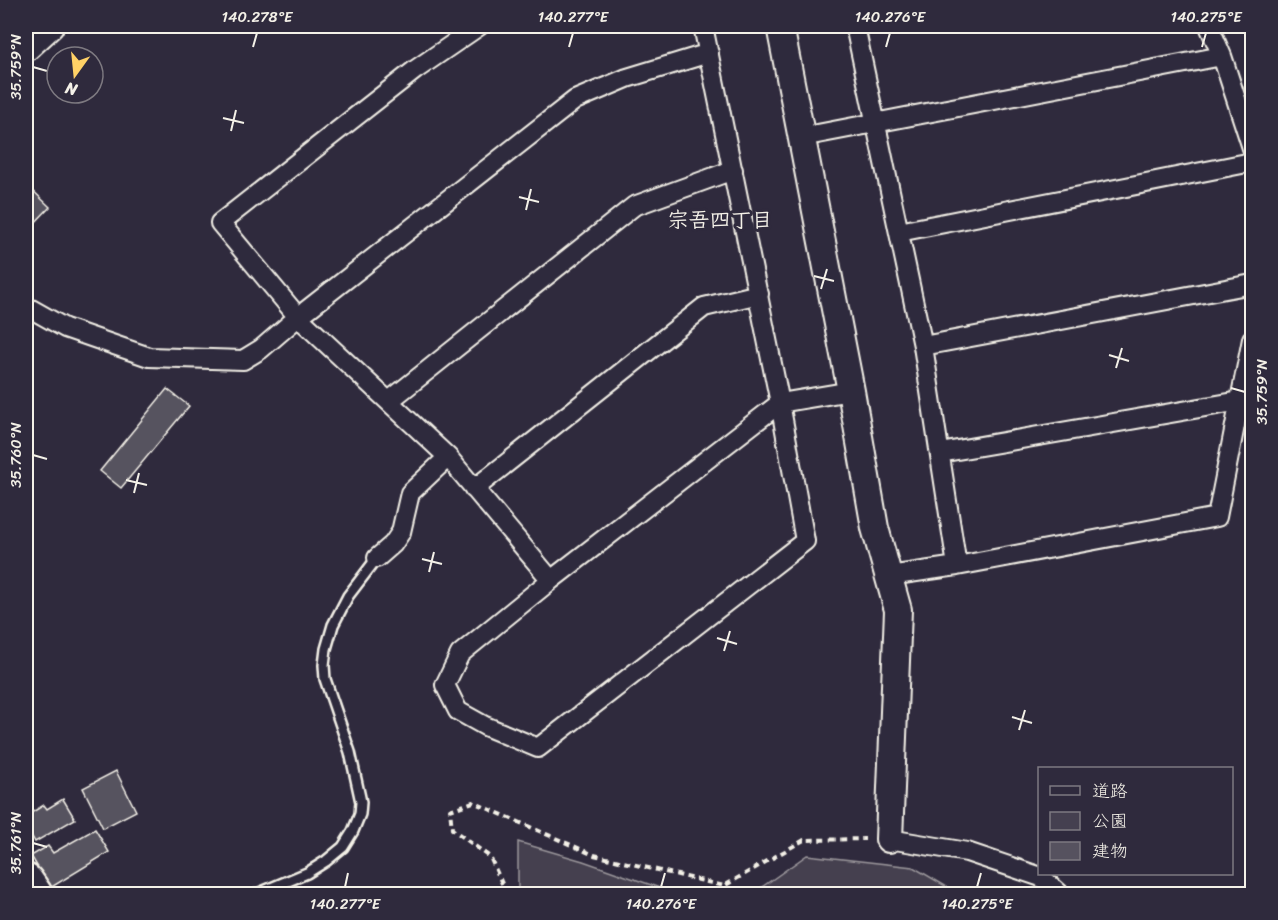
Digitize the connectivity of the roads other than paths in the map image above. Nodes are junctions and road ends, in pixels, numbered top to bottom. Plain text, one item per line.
1 (50, 26) edge
2 (479, 26) edge
3 (703, 26) edge
4 (780, 26) edge
5 (855, 26) edge
6 (1209, 26) edge
7 (26, 48) edge
8 (709, 53) junction
9 (1222, 56) junction
10 (876, 123) junction
11 (802, 137) junction
12 (1252, 148) edge
13 (1252, 162) edge
14 (734, 170) junction
15 (899, 232) junction
16 (1252, 284) edge
17 (759, 294) junction
18 (26, 306) edge
19 (298, 317) junction
20 (1252, 339) edge
21 (923, 346) junction
22 (851, 391) junction
23 (389, 401) junction
24 (1240, 401) junction
25 (780, 403) junction
26 (940, 453) junction
27 (448, 457) junction
28 (474, 489) junction
29 (377, 558) joint
30 (957, 566) junction
31 (889, 576) junction
32 (551, 580) junction
33 (889, 838) joint
34 (26, 881) edge
35 (35, 894) edge
36 (258, 894) edge
37 (1060, 894) edge

1 - 7 street
2 - 19 street
3 - 8 street
4 - 11 street
5 - 10 street
6 - 9 street
8 - 14 street
8 - 19 street
9 - 10 street
9 - 12 street
10 - 11 street
10 - 15 street
11 - 22 street
13 - 15 street
14 - 17 street
14 - 23 street
15 - 21 street
16 - 21 street
17 - 25 street
17 - 28 street
18 - 19 street
19 - 23 street
20 - 24 street
21 - 26 street
22 - 25 street
22 - 31 street
23 - 27 street
24 - 26 street
24 - 30 street
25 - 32 street
25 - 32 street
26 - 30 street
27 - 28 street
27 - 29 street
28 - 32 street
29 - 36 lane
30 - 31 street
31 - 33 street
33 - 37 street
34 - 35 highway

